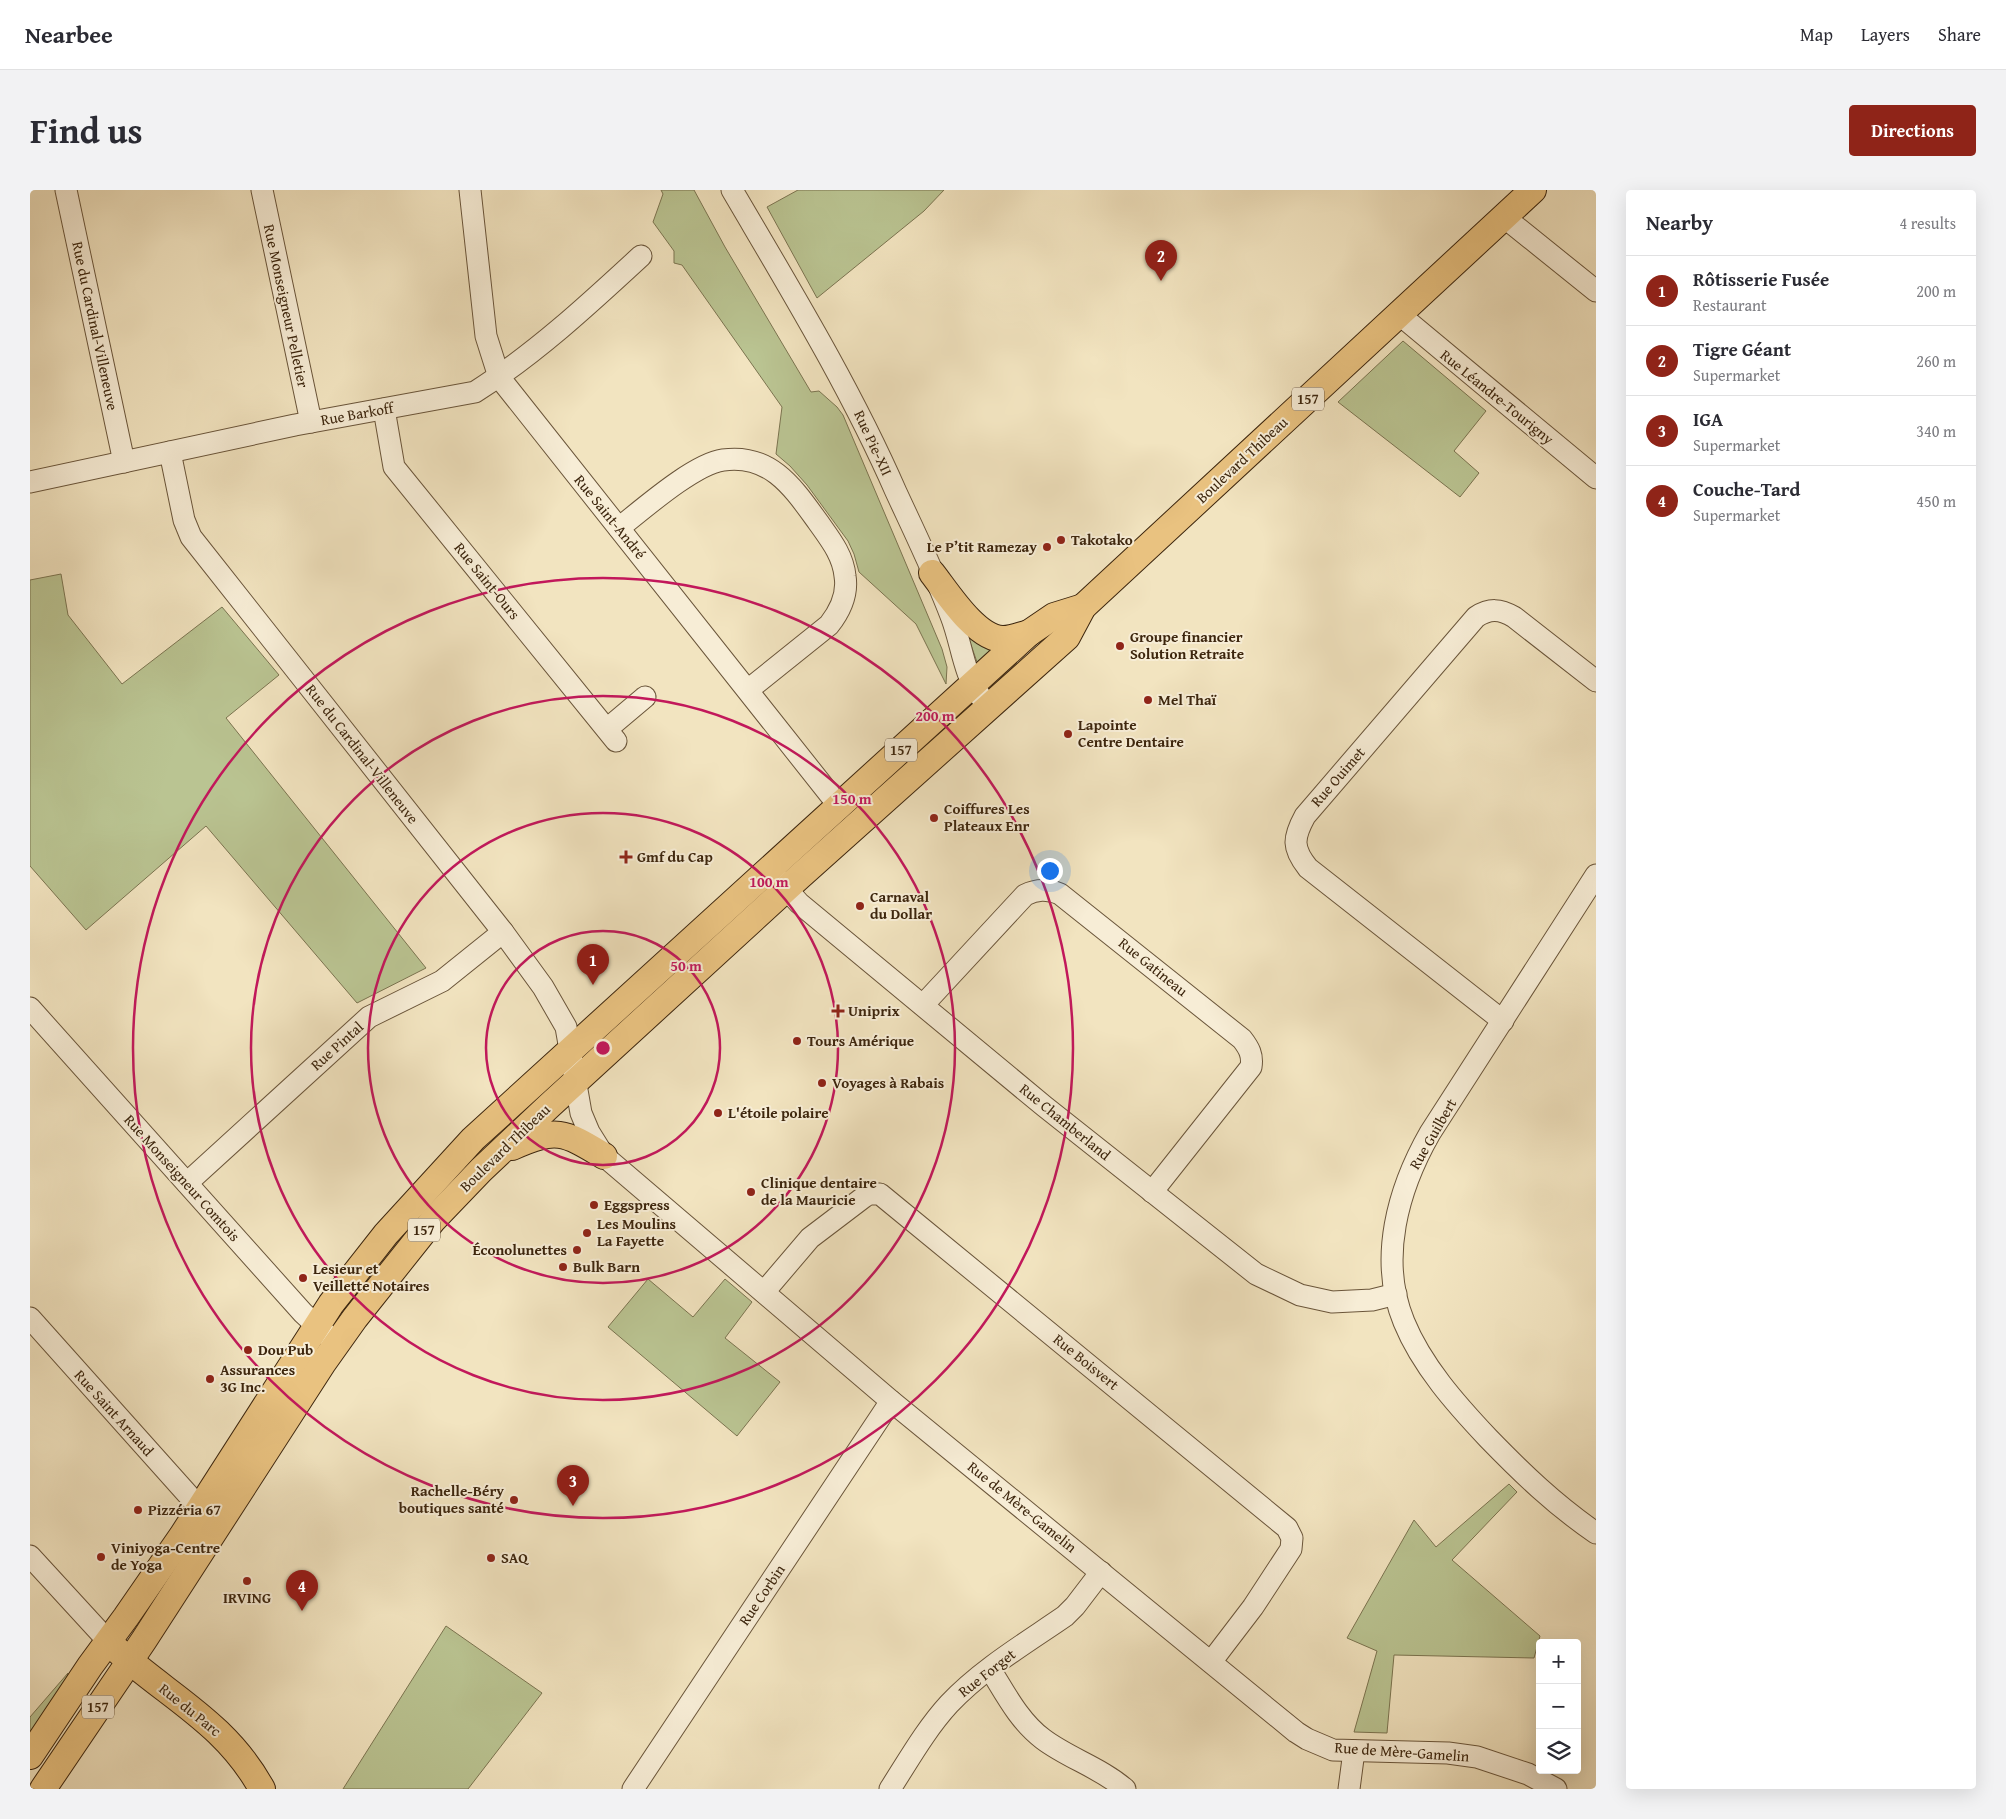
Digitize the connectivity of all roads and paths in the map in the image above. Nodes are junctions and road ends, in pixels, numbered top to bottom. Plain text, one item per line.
1 (66, 190) edge
2 (262, 190) edge
3 (470, 190) edge
4 (1533, 190) edge
5 (739, 192) edge
6 (1504, 217) junction
7 (641, 256) dead end
8 (1596, 291) edge
9 (1400, 315) junction
10 (499, 377) junction
11 (384, 409) junction
12 (311, 422) junction
13 (170, 452) junction
14 (124, 462) junction
15 (1596, 478) edge
16 (30, 482) edge
17 (619, 528) junction
18 (932, 573) junction
19 (1083, 607) junction
20 (1029, 634) junction
21 (1596, 681) edge
22 (972, 686) junction
23 (748, 690) junction
24 (645, 697) dead end
25 (989, 707) junction
26 (839, 806) junction
27 (769, 869) junction
28 (1596, 875) edge
29 (786, 889) junction
30 (502, 932) junction
31 (923, 1005) junction
32 (30, 1008) edge
33 (1503, 1021) junction
34 (570, 1050) junction
35 (575, 1082) junction
36 (498, 1153) junction
37 (604, 1156) junction
38 (187, 1183) junction
39 (1152, 1192) junction
40 (764, 1292) junction
41 (1396, 1294) junction
42 (30, 1318) edge
43 (316, 1327) junction
44 (337, 1344) junction
45 (892, 1401) junction
46 (199, 1507) junction
47 (1596, 1533) edge
48 (30, 1556) edge
49 (1101, 1572) junction
50 (108, 1642) junction
51 (129, 1661) junction
52 (1211, 1662) junction
53 (990, 1669) junction
54 (1354, 1751) junction
55 (30, 1756) edge
56 (43, 1789) edge
57 (262, 1789) edge
58 (633, 1789) edge
59 (890, 1789) edge
60 (1124, 1789) edge
61 (1349, 1789) edge
62 (1556, 1789) edge

1 - 14 street, Rue du Cardinal-Villeneuve
2 - 12 street, Rue Monseigneur Pelletier
3 - 10 street, Rue Saint-André
4 - 6 main road, Boulevard Thibeau / 157
5 - 18 street, Rue Pie-XII
6 - 8 street
6 - 9 main road, Boulevard Thibeau / 157
7 - 10 street, Rue Barkoff
9 - 15 street, Rue Léandre-Tourigny
9 - 19 main road, Boulevard Thibeau / 157
10 - 11 street, Rue Barkoff
10 - 17 street, Rue Saint-André
11 - 12 street, Rue Barkoff
11 - 24 street, Rue Saint-Ours
12 - 13 street, Rue Barkoff
13 - 14 street, Rue Barkoff
13 - 30 street, Rue du Cardinal-Villeneuve
14 - 16 street, Rue Barkoff
17 - 23 street, Rue Saint-André
17 - 23 street
18 - 20 main road
18 - 22 street, Rue Pie-XII
19 - 20 main road, Boulevard Thibeau / 157
19 - 25 main road, Boulevard Thibeau / 157
20 - 22 main road, Boulevard Thibeau / 157
21 - 33 street, Rue Ouimet
22 - 25 street, Rue Pie-XII
22 - 26 main road, Boulevard Thibeau / 157
23 - 26 street, Rue Saint-André
25 - 29 main road, Boulevard Thibeau / 157
26 - 27 main road, Boulevard Thibeau / 157
27 - 29 street, Rue Chamberland
27 - 34 main road, Boulevard Thibeau / 157
28 - 33 street, Rue Guilbert
29 - 31 street, Rue Chamberland
29 - 35 main road, Boulevard Thibeau / 157
30 - 34 street, Rue du Cardinal-Villeneuve
30 - 38 street, Rue Pintal
31 - 39 street, Rue Chamberland
31 - 39 street, Rue Gatineau
32 - 38 street, Rue Monseigneur Comtois
33 - 41 street, Rue Guilbert
34 - 35 street, Rue du Cardinal-Villeneuve
34 - 43 main road, Boulevard Thibeau / 157
35 - 36 main road, Boulevard Thibeau / 157
35 - 37 street, Rue de Mère-Gamelin
36 - 37 main road
36 - 44 main road, Boulevard Thibeau / 157
37 - 40 street, Rue de Mère-Gamelin
38 - 43 street, Rue Monseigneur Comtois
39 - 41 street, Rue Chamberland
40 - 45 street, Rue de Mère-Gamelin
40 - 52 street, Rue Boisvert
41 - 47 street, Rue Guilbert
42 - 46 street, Rue Saint Arnaud
43 - 44 street, Rue Monseigneur Comtois
43 - 46 main road, Boulevard Thibeau / 157
44 - 51 main road, Boulevard Thibeau / 157
45 - 49 street, Rue de Mère-Gamelin
45 - 58 street, Rue Corbin
46 - 50 main road, Boulevard Thibeau / 157
48 - 50 street
49 - 52 street, Rue de Mère-Gamelin
49 - 53 street, Rue Forget
50 - 51 main road, Rue du Parc
50 - 55 main road, Boulevard Thibeau / 157
51 - 56 main road, Boulevard Thibeau / 157
51 - 57 main road, Rue du Parc
52 - 54 street, Rue de Mère-Gamelin
53 - 59 street, Rue Forget
53 - 60 street
54 - 61 street
54 - 62 street, Rue de Mère-Gamelin

